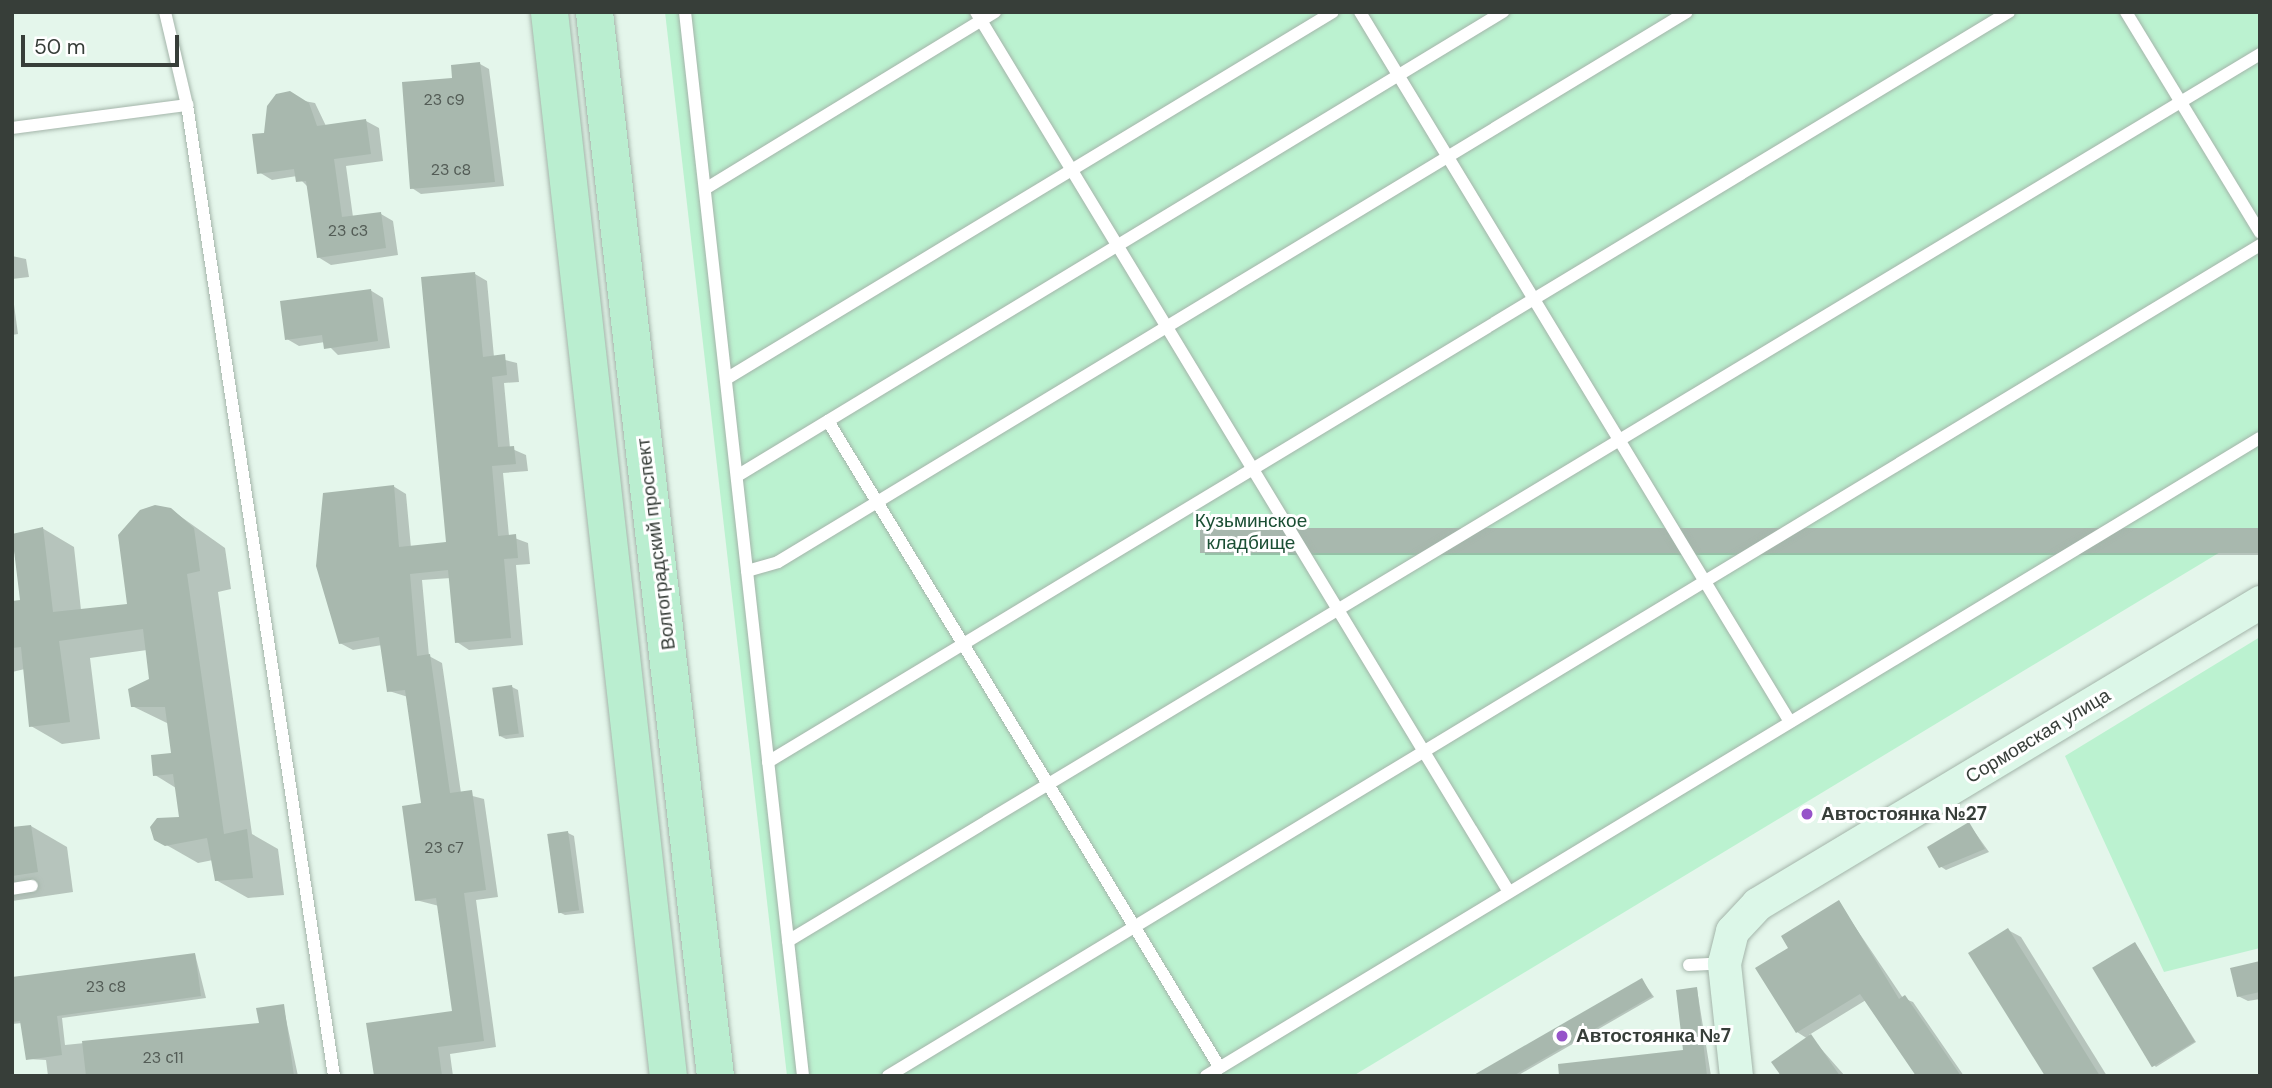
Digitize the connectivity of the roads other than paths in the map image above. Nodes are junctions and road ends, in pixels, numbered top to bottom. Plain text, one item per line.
1 (165, 12) edge
2 (549, 12) edge
3 (594, 12) edge
4 (995, 12) edge
5 (1333, 12) edge
6 (1360, 12) edge
7 (1503, 12) edge
8 (1687, 12) edge
9 (2009, 12) edge
10 (2126, 12) edge
11 (687, 13) edge
12 (978, 17) edge
13 (2260, 54) edge
14 (1398, 76) junction
15 (2181, 102) junction
16 (187, 105) junction
17 (12, 128) edge
18 (1448, 157) junction
19 (1072, 170) junction
20 (705, 189) junction
21 (2260, 232) edge
22 (2260, 245) edge
23 (1117, 246) junction
24 (1534, 300) junction
25 (1167, 327) junction
26 (726, 379) junction
27 (828, 421) junction
28 (2260, 438) edge
29 (1620, 441) junction
30 (1253, 470) junction
31 (737, 476) junction
32 (877, 503) junction
33 (747, 571) junction
34 (1705, 581) junction
35 (2260, 602) edge
36 (1339, 611) junction
37 (964, 645) junction
38 (1790, 722) junction
39 (1424, 751) junction
40 (768, 762) junction
41 (1049, 787) junction
42 (32, 886) dead end
43 (12, 889) edge
44 (1509, 892) junction
45 (1134, 926) junction
46 (788, 941) junction
47 (1724, 963) junction
48 (1689, 965) dead end
49 (1220, 1068) junction
50 (334, 1076) edge
51 (668, 1076) edge
52 (715, 1076) edge
53 (803, 1076) edge
54 (888, 1076) edge
55 (1206, 1076) edge
56 (1736, 1076) edge

1 - 16 lane
2 - 51 main road
3 - 52 main road, Волгоградский проспект
4 - 12 lane
5 - 19 lane
6 - 14 lane
7 - 14 lane
8 - 18 lane
9 - 24 lane
10 - 15 lane
11 - 20 lane
12 - 19 lane
12 - 20 lane
13 - 15 lane
14 - 18 lane
14 - 23 lane
15 - 21 lane
15 - 29 lane
16 - 17 lane
16 - 50 lane
18 - 24 lane
18 - 25 lane
19 - 23 lane
19 - 26 lane
20 - 26 lane
22 - 34 lane
23 - 25 lane
23 - 27 lane
24 - 29 lane
24 - 30 lane
25 - 30 lane
25 - 32 lane
26 - 31 lane
27 - 31 lane
27 - 32 lane
28 - 38 lane
29 - 34 lane
29 - 36 lane
30 - 36 lane
30 - 37 lane
31 - 33 lane
32 - 33 lane
32 - 37 lane
33 - 40 lane
34 - 38 lane
34 - 39 lane
35 - 47 street, Сормовская улица
36 - 39 lane
36 - 41 lane
37 - 40 lane
37 - 41 lane
38 - 44 lane
39 - 44 lane
39 - 45 lane
40 - 46 lane
41 - 45 lane
41 - 46 lane
42 - 43 lane
44 - 49 lane
45 - 49 lane
45 - 54 lane
46 - 53 lane
47 - 48 lane
47 - 56 street, Сормовская улица
49 - 55 lane

